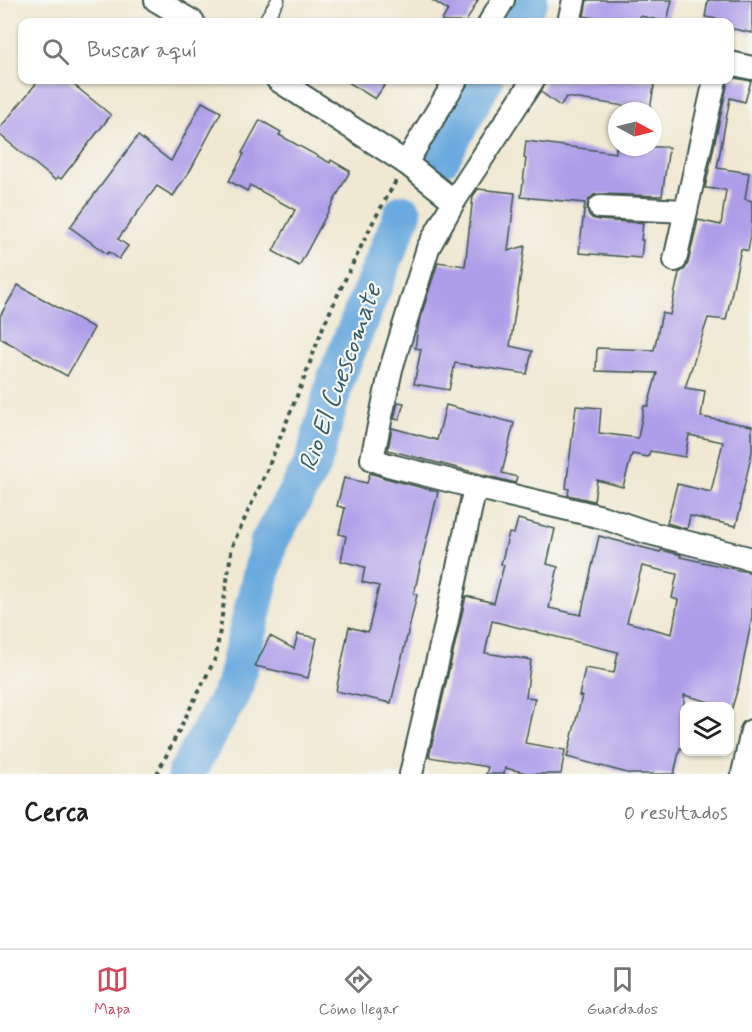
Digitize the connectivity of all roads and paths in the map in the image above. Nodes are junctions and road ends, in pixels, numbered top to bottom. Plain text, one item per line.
1 (156, 0) edge
2 (278, 0) edge
3 (504, 0) edge
4 (574, 0) edge
5 (186, 18) edge
6 (267, 18) edge
7 (493, 18) edge
8 (570, 18) edge
9 (734, 64) edge
10 (752, 68) edge
11 (284, 84) edge
12 (454, 84) edge
13 (530, 84) edge
14 (714, 84) edge
15 (411, 166) junction
16 (449, 197) junction
17 (600, 207) dead end
18 (686, 211) junction
19 (675, 260) dead end
20 (475, 487) junction
21 (752, 559) edge
22 (752, 731) edge
23 (157, 774) edge
24 (411, 774) edge
25 (743, 774) edge

1 - 5 street
2 - 6 lane
3 - 7 street
4 - 8 street
9 - 10 street
11 - 15 street
12 - 15 street
13 - 16 street
14 - 18 street
15 - 16 street
15 - 23 path
16 - 20 street
17 - 18 street
18 - 19 street
20 - 21 street
20 - 24 street
22 - 25 street

